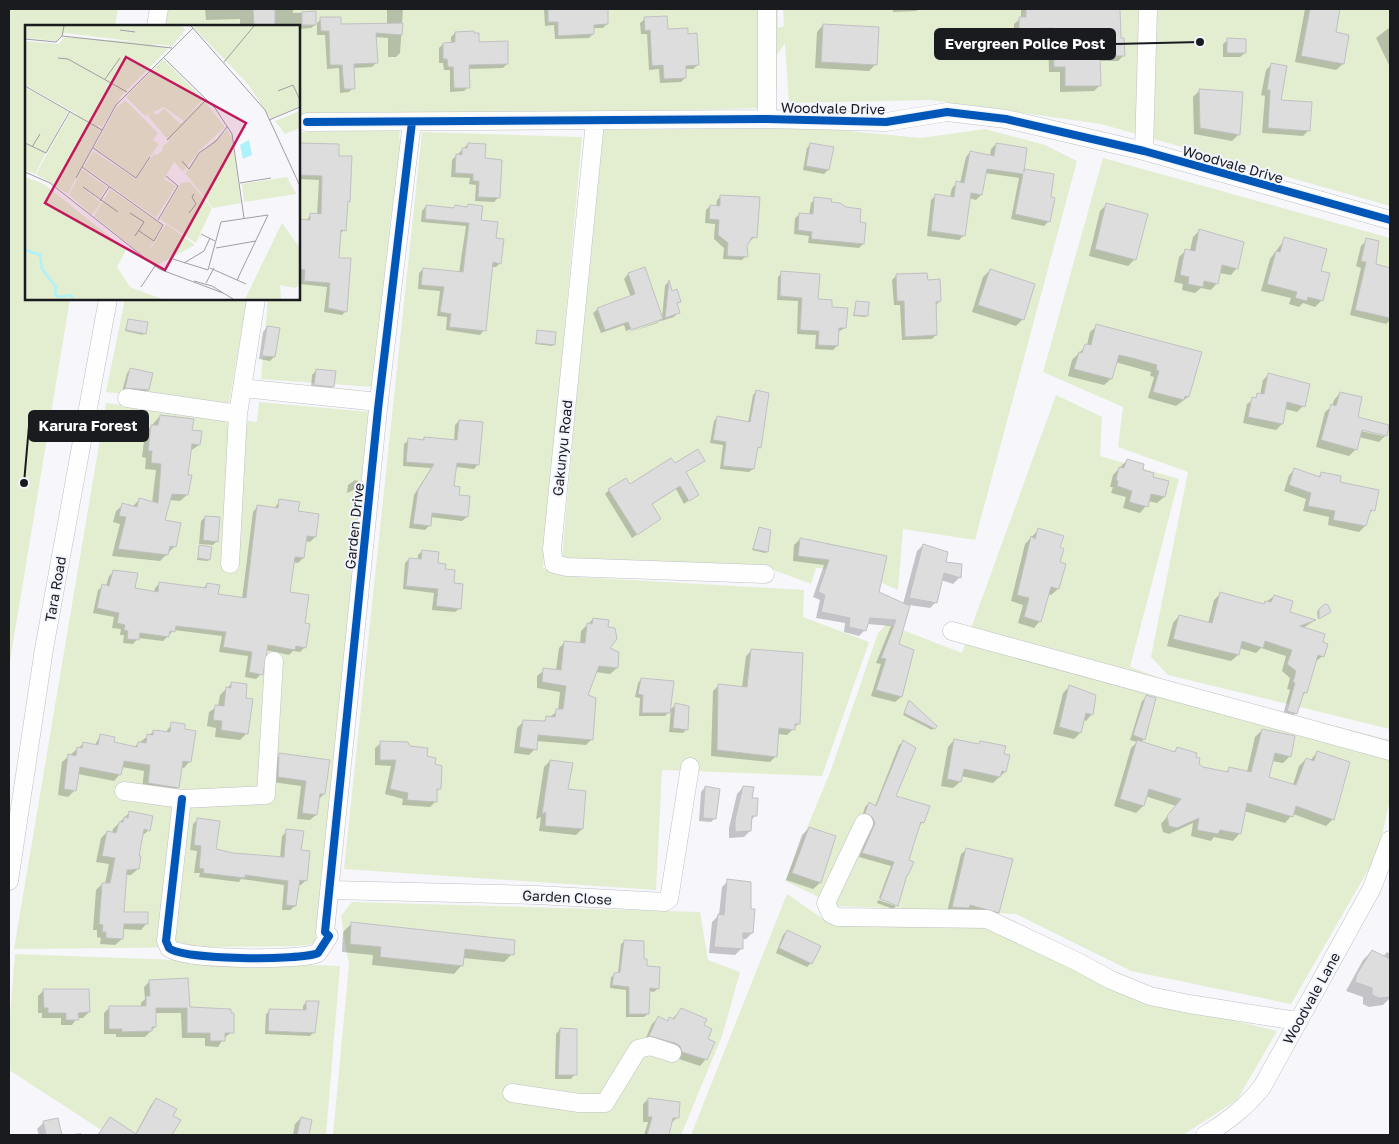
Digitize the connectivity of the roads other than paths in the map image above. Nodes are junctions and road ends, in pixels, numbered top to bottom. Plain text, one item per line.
1 (159, 9) edge
2 (767, 9) edge
3 (1148, 9) edge
4 (156, 25) edge
5 (767, 119) junction
6 (307, 122) dead end
7 (412, 122) junction
8 (595, 122) junction
9 (1144, 151) junction
10 (1390, 220) edge
11 (108, 300) edge
12 (256, 300) edge
13 (242, 388) junction
14 (127, 398) dead end
15 (379, 402) junction
16 (238, 414) junction
17 (230, 564) dead end
18 (765, 574) dead end
19 (952, 631) dead end
20 (274, 661) dead end
21 (1390, 750) edge
22 (690, 767) dead end
23 (124, 791) dead end
24 (182, 799) junction
25 (864, 823) dead end
26 (1390, 840) edge
27 (9, 881) edge
28 (330, 890) junction
29 (1297, 1021) junction
30 (672, 1053) dead end
31 (512, 1093) dead end
32 (1205, 1135) edge

1 - 4 street
2 - 5 street
3 - 9 street
5 - 8 street, Woodvale Drive
5 - 9 street, Woodvale Drive
6 - 7 street, Woodvale Drive
7 - 8 street, Woodvale Drive
7 - 15 street, Garden Drive
8 - 18 street, Gakunyu Road
9 - 10 street, Woodvale Drive
11 - 27 street, Tara Road
12 - 13 street
13 - 15 street
13 - 16 street
14 - 16 street
15 - 28 street, Garden Drive
16 - 17 street
19 - 21 street
20 - 24 street
22 - 28 street, Garden Close
23 - 24 street
24 - 28 street, Garden Drive
25 - 29 street
26 - 29 street, Woodvale Lane
29 - 32 street, Woodvale Lane
30 - 31 street

